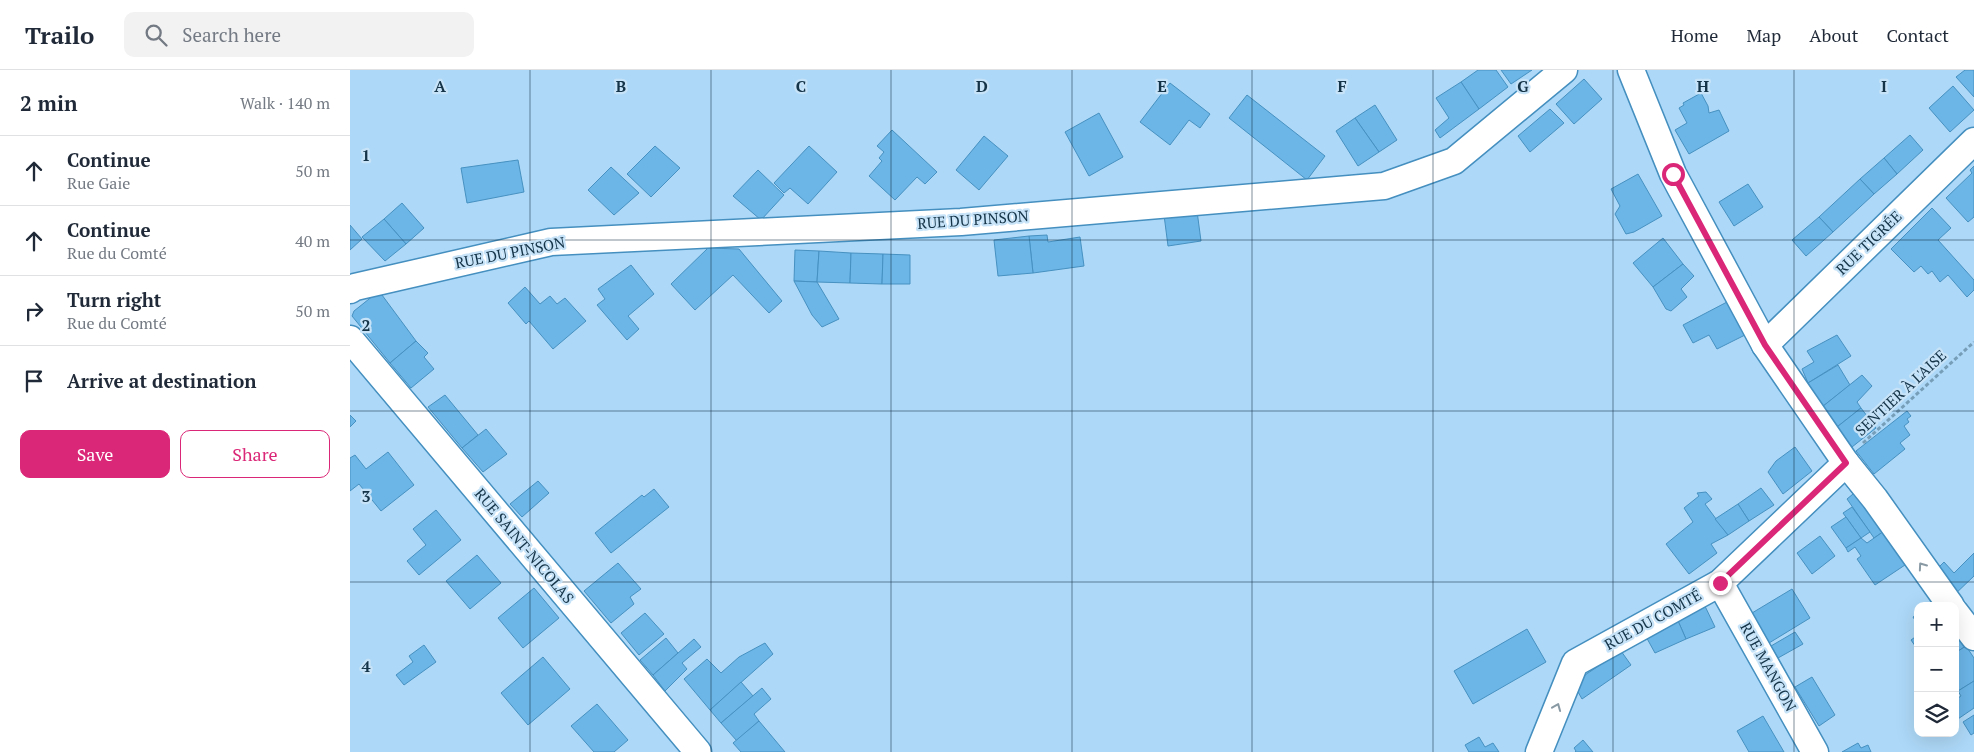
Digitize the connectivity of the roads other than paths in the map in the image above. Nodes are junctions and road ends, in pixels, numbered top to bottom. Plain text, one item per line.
1 (1564, 70) edge
2 (1631, 70) edge
3 (1974, 141) edge
4 (350, 290) edge
5 (350, 339) edge
6 (1765, 345) junction
7 (1846, 463) junction
8 (1720, 583) junction
9 (1948, 602) edge
10 (1959, 617) edge
11 (1974, 637) edge
12 (698, 752) edge
13 (1540, 752) edge
14 (1815, 752) edge

1 - 4 street, RUE DU PINSON
2 - 6 street
3 - 6 street, RUE TIGRÉE
5 - 12 street, RUE SAINT-NICOLAS
6 - 7 street
7 - 8 street, RUE DU COMTÉ
9 -> 7 street
13 -> 8 street, RUE DU COMTÉ
8 - 14 street, RUE MANGON
10 - 11 street

